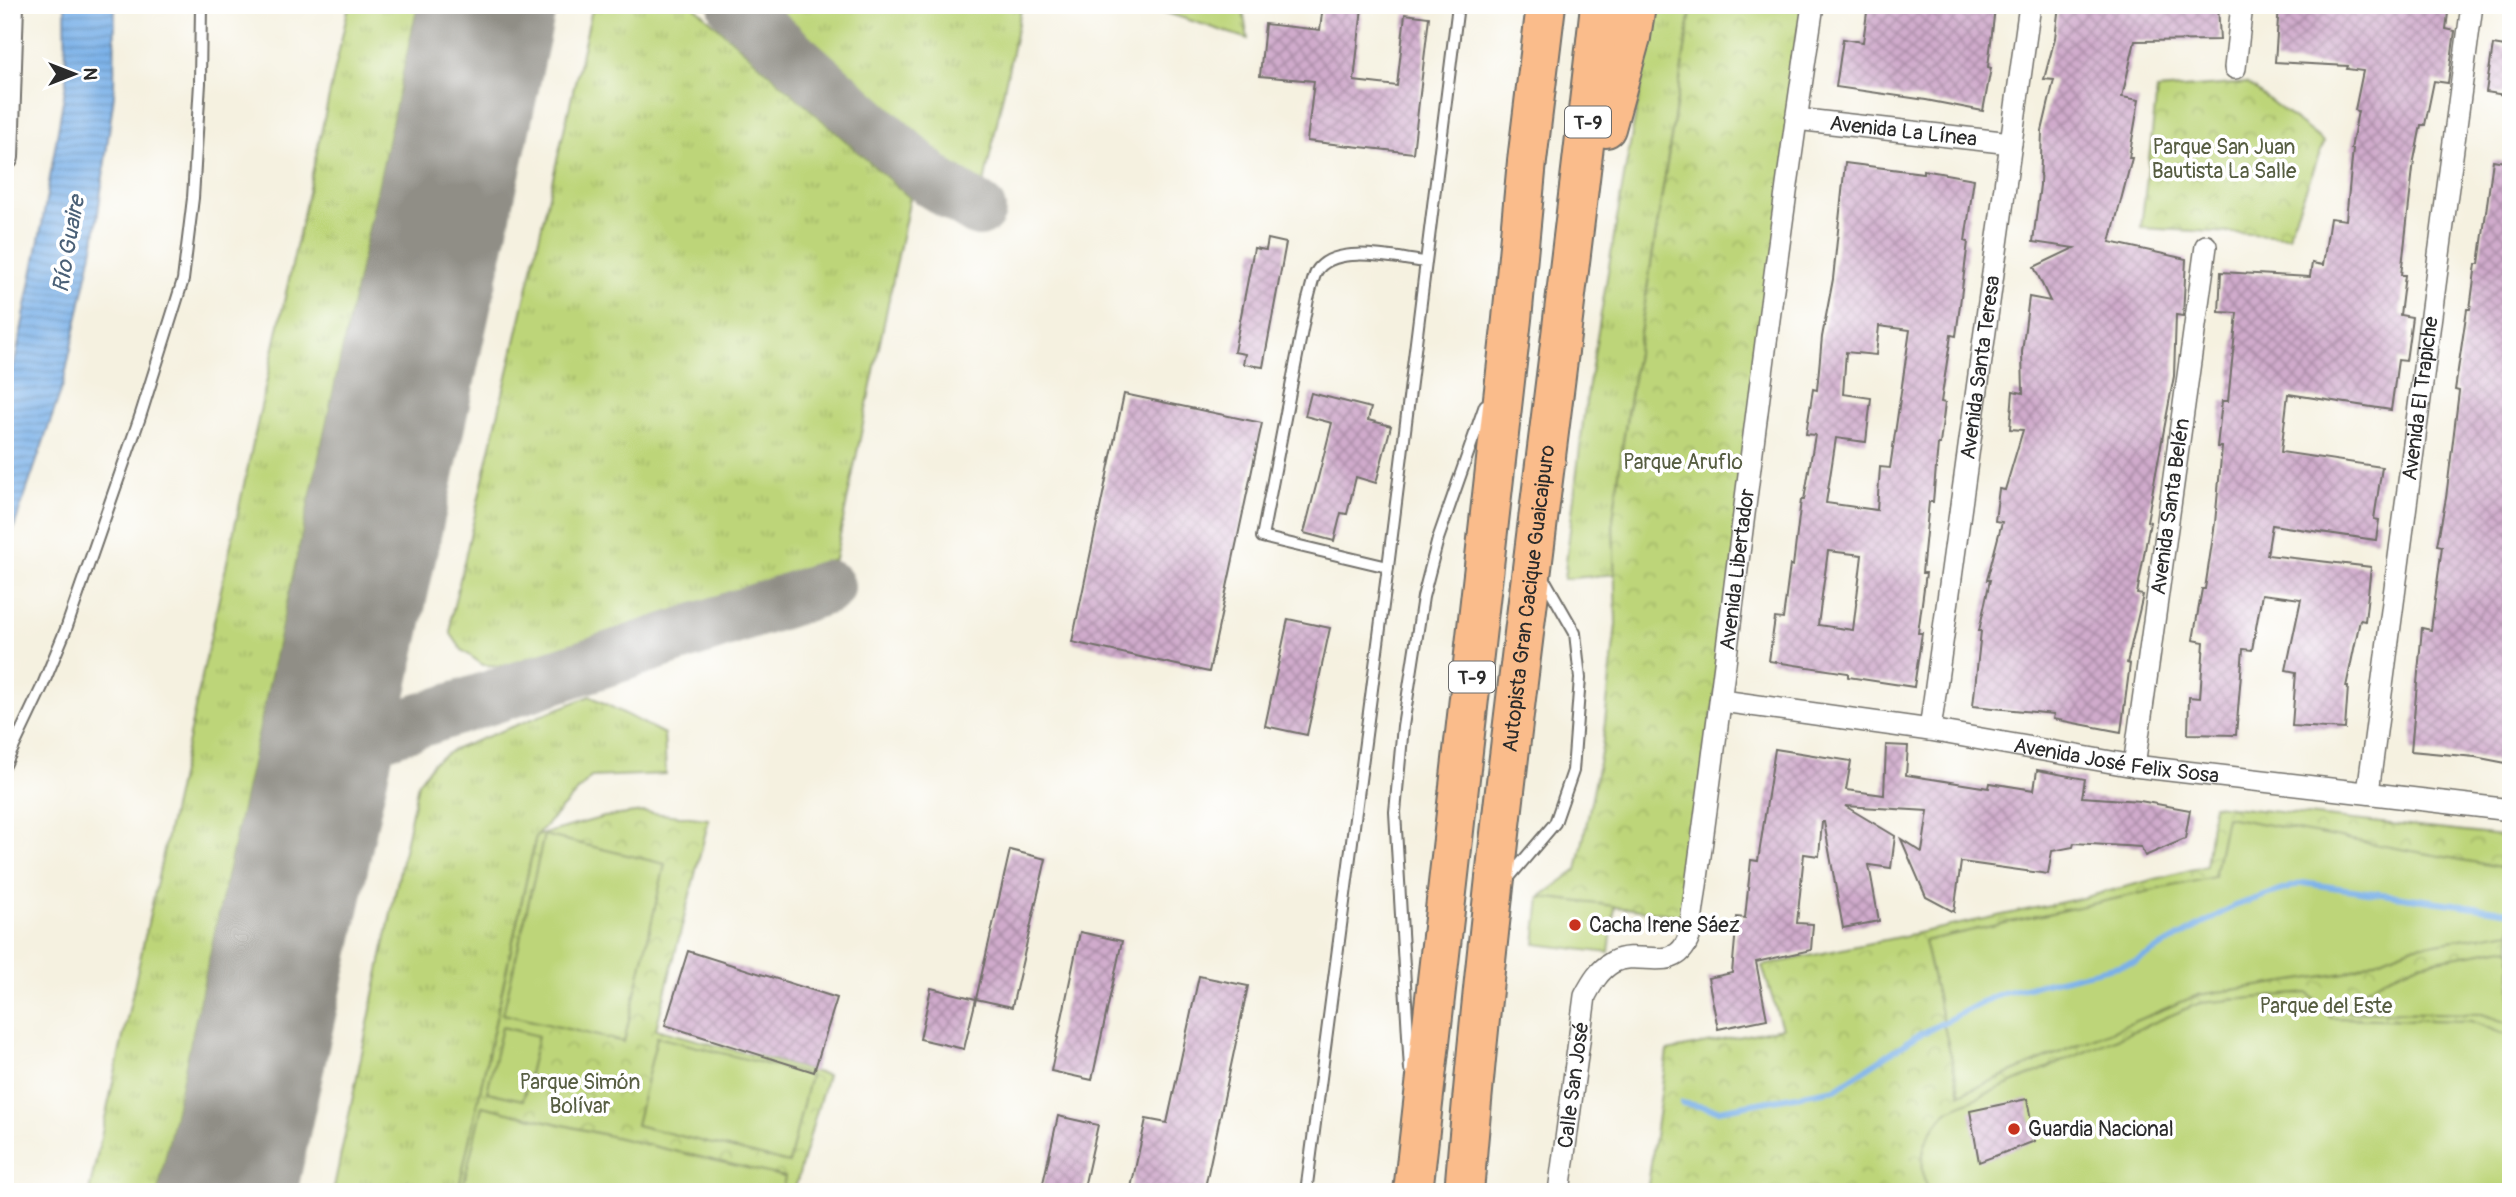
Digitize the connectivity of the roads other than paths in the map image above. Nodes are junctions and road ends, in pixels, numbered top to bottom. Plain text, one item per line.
1 (201, 5) edge
2 (1458, 5) edge
3 (1532, 5) edge
4 (1546, 5) edge
5 (1601, 5) edge
6 (1636, 5) edge
7 (1813, 5) edge
8 (2030, 5) edge
9 (2242, 5) edge
10 (2472, 5) edge
11 (8, 14) edge
12 (2235, 68) dead end
13 (1535, 97) junction
14 (1796, 119) junction
15 (2011, 143) junction
16 (5, 157) edge
17 (1575, 238) junction
18 (2206, 246) dead end
19 (1425, 262) junction
20 (1512, 319) junction
21 (1493, 380) dead end
22 (1490, 392) dead end
23 (1534, 561) junction
24 (1388, 568) junction
25 (1722, 701) junction
26 (1930, 730) junction
27 (5, 765) edge
28 (2134, 766) junction
29 (2368, 793) junction
30 (2511, 810) edge
31 (1493, 897) junction
32 (1594, 980) joint
33 (1307, 1192) edge
34 (1413, 1192) edge
35 (1464, 1192) edge
36 (1559, 1192) edge

1 - 27 lane
2 - 19 lane
3 - 13 highway
4 - 13 highway, T-9
5 - 17 highway, Autopista Gran Cacique Guaicaipuro / T-9
6 - 17 highway
7 - 14 street, Avenida Libertador
8 - 15 street, Avenida Santa Teresa
9 - 12 street
10 - 29 street, Avenida El Trapiche
11 - 16 street
13 - 20 highway, T-9
14 - 15 street, Avenida La Línea
14 - 25 street, Avenida Libertador
15 - 26 street, Avenida Santa Teresa
17 - 23 highway, Autopista Gran Cacique Guaicaipuro / T-9
18 - 28 street, Avenida Santa Belén
19 - 24 lane
19 - 24 lane
20 - 21 lane
20 - 34 highway, T-9
22 - 34 lane
23 - 31 highway, Autopista Gran Cacique Guaicaipuro / T-9
23 - 31 lane
24 - 33 lane
25 - 26 street, Avenida José Felix Sosa
25 - 32 street, Avenida Libertador
26 - 28 street, Avenida José Felix Sosa
28 - 29 street, Avenida José Felix Sosa
29 - 30 street, Avenida José Felix Sosa
31 - 35 highway, Autopista Gran Cacique Guaicaipuro / T-9
32 - 36 street, Calle San José

